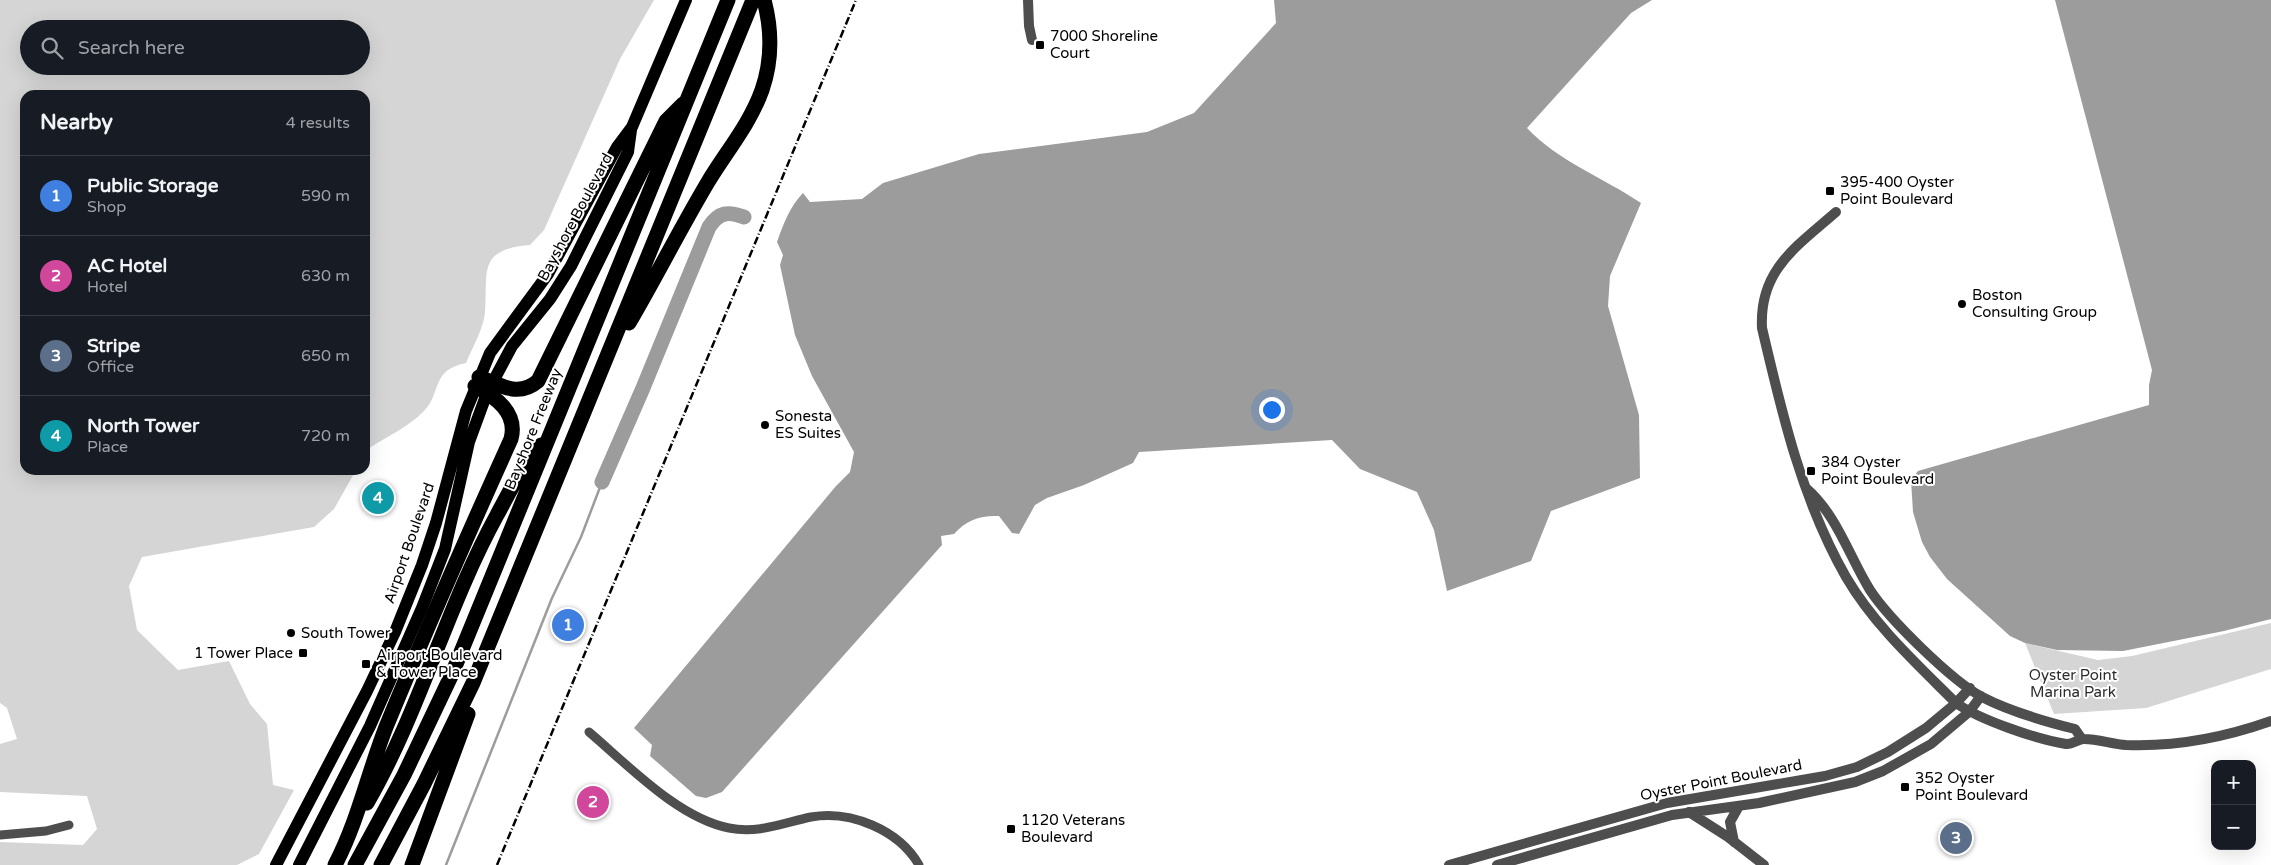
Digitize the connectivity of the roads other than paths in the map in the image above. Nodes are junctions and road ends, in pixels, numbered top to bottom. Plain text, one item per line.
1 (686, 0) edge
2 (728, 0) edge
3 (753, 0) edge
4 (757, 0) edge
5 (764, 0) edge
6 (1028, 0) edge
7 (746, 17) junction
8 (1032, 40) dead end
9 (688, 99) junction
10 (1836, 212) dead end
11 (602, 367) junction
12 (484, 384) junction
13 (549, 437) junction
14 (1803, 486) junction
15 (540, 517) junction
16 (1869, 587) junction
17 (1858, 594) junction
18 (1970, 688) junction
19 (1982, 696) junction
20 (1956, 703) junction
21 (1969, 712) junction
22 (2271, 721) edge
23 (590, 732) dead end
24 (2082, 739) junction
25 (1682, 800) junction
26 (1739, 806) junction
27 (1689, 813) junction
28 (69, 824) dead end
29 (0, 835) edge
30 (1734, 842) junction
31 (276, 865) edge
32 (299, 865) edge
33 (327, 865) edge
34 (336, 865) edge
35 (355, 865) edge
36 (381, 865) edge
37 (412, 865) edge
38 (920, 865) edge
39 (1449, 865) edge
40 (1497, 865) edge
41 (1764, 865) edge

1 - 12 main road, Bayshore Boulevard
2 - 9 highway, Bayshore Freeway
3 - 7 highway
4 - 7 highway
5 - 11 highway
6 - 8 street
7 - 11 highway
9 - 12 highway
9 - 13 highway, Bayshore Freeway
10 - 14 street
11 - 15 highway
12 - 31 main road, Airport Boulevard
12 - 32 main road, Airport Boulevard
12 - 34 highway
13 - 33 highway
13 - 35 highway, Bayshore Freeway
14 - 16 street
14 - 17 street
15 - 36 highway
15 - 37 highway
16 - 17 street
16 - 18 street
17 - 20 street
18 - 19 street
18 - 20 street, Oyster Point Boulevard
19 - 21 street, Oyster Point Boulevard
19 - 24 street
20 - 21 street
20 - 25 street, Oyster Point Boulevard
21 - 24 street
21 - 26 street, Oyster Point Boulevard
22 - 24 street
23 - 38 street
25 - 27 street
25 - 39 street, Oyster Point Boulevard
26 - 27 street, Oyster Point Boulevard
26 - 30 street
27 - 30 street
27 - 40 street, Oyster Point Boulevard
28 - 29 street
30 - 41 street

